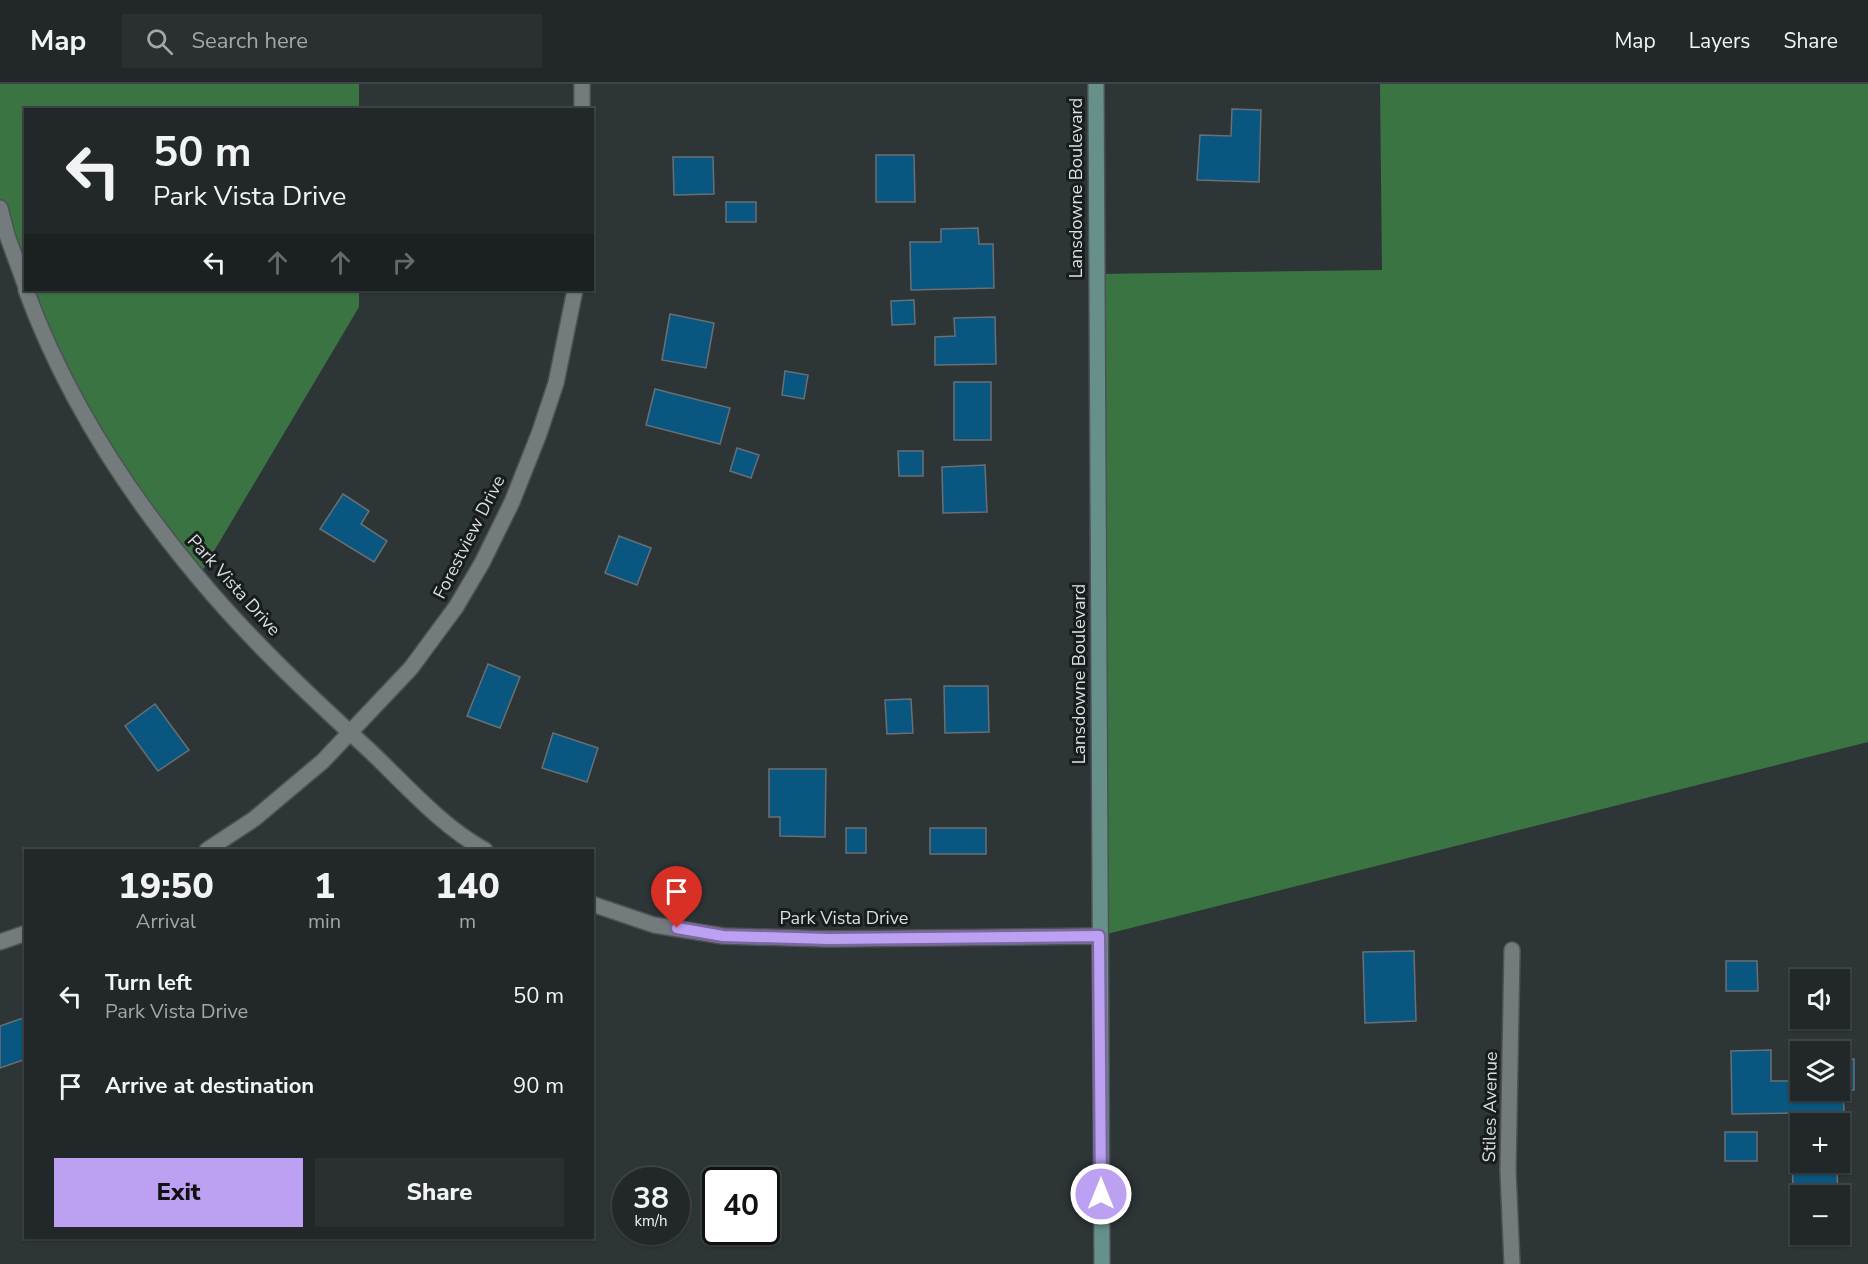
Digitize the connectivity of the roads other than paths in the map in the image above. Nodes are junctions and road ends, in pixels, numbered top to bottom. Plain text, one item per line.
1 (582, 84) edge
2 (1096, 84) edge
3 (582, 108) edge
4 (0, 208) edge
5 (24, 282) edge
6 (27, 291) edge
7 (575, 291) edge
8 (350, 733) junction
9 (209, 849) edge
10 (484, 849) edge
11 (594, 905) edge
12 (24, 934) edge
13 (1099, 936) junction
14 (0, 942) edge
15 (1512, 950) dead end
16 (1102, 1264) edge
17 (1512, 1264) edge

1 - 3 street
2 - 13 street, Lansdowne Boulevard
4 - 5 street, Park Vista Drive
6 - 8 street, Park Vista Drive
7 - 8 street, Forestview Drive
8 - 9 street, Forestview Drive
8 - 10 street, Park Vista Drive
11 - 13 street, Park Vista Drive
12 - 14 street
13 - 16 street, Lansdowne Boulevard
15 - 17 street, Stiles Avenue

